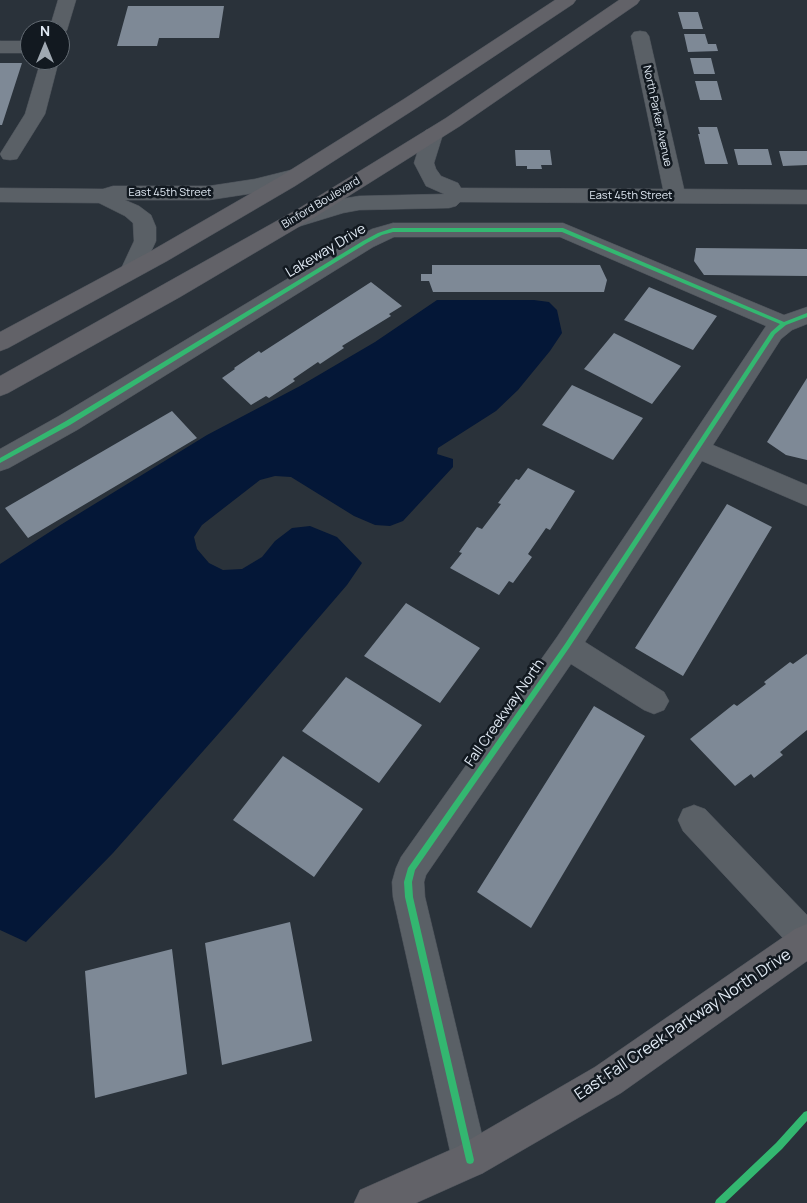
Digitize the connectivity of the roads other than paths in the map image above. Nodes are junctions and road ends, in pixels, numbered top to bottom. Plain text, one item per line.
1 (67, 0) edge
2 (567, 0) edge
3 (631, 0) edge
4 (61, 20) edge
5 (640, 36) dead end
6 (0, 47) edge
7 (20, 47) edge
8 (47, 70) edge
9 (433, 134) junction
10 (4, 173) edge
11 (295, 176) junction
12 (455, 195) junction
13 (104, 196) junction
14 (675, 196) junction
15 (807, 197) edge
16 (294, 220) junction
17 (131, 271) junction
18 (795, 319) edge
19 (0, 342) edge
20 (0, 387) edge
21 (696, 448) junction
22 (0, 462) edge
23 (807, 496) edge
24 (568, 646) junction
25 (654, 700) dead end
26 (694, 820) dead end
27 (807, 940) edge
28 (470, 1160) junction
29 (372, 1203) edge

1 - 4 street
2 - 11 main road
3 - 9 main road, Binford Boulevard
5 - 14 street, North Parker Avenue
6 - 7 street
8 - 10 street
9 - 12 street
9 - 16 main road, Binford Boulevard
10 - 13 street, East 45th Street
11 - 13 street, East 45th Street
11 - 17 main road
12 - 14 street, East 45th Street
12 - 16 street, East 45th Street
13 - 17 street, East 45th Street
14 - 15 street, East 45th Street
16 - 20 main road, Binford Boulevard
17 - 19 main road
18 - 21 street, Fall Creekway North
18 - 22 street, Lakeway Drive
21 - 23 street
21 - 24 street, Fall Creekway North
24 - 25 street
24 - 28 street, Fall Creekway North
26 - 27 street
27 - 28 main road, East Fall Creek Parkway North Drive
28 - 29 main road, East Fall Creek Parkway North Drive

